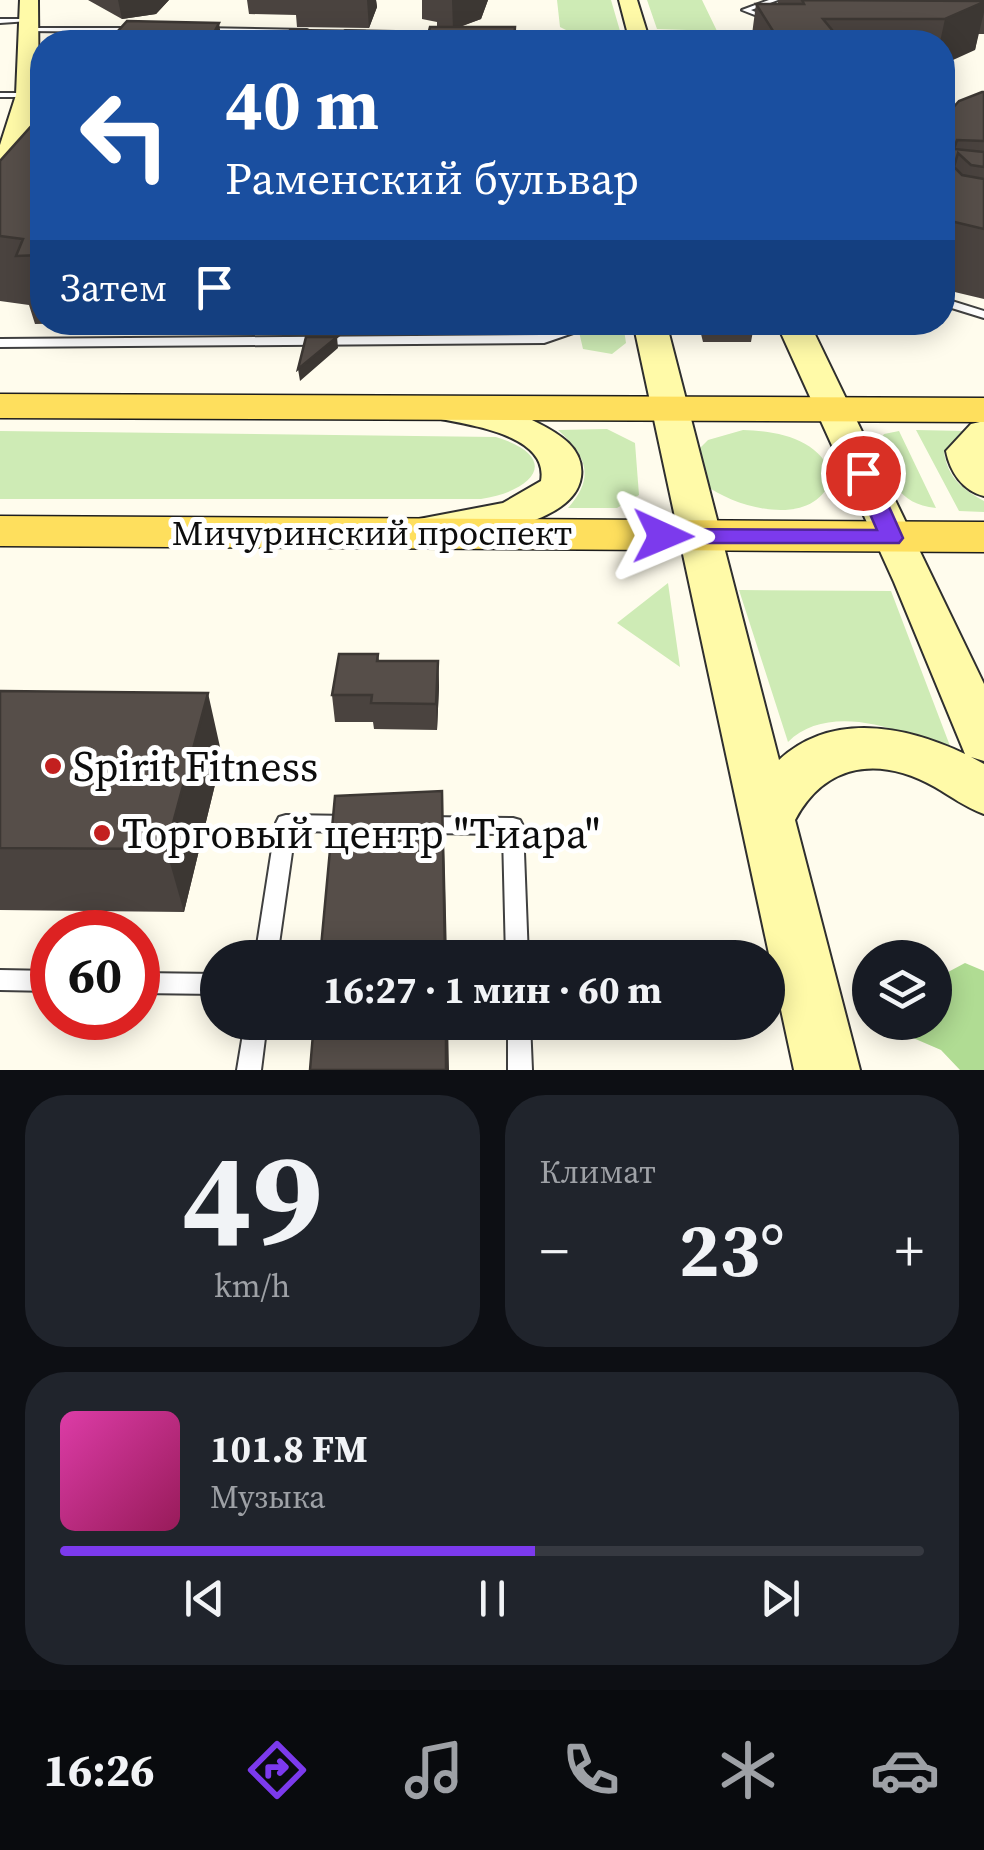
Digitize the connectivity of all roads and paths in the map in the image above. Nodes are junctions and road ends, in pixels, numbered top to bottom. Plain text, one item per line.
1 (628, 0) edge
2 (775, 0) edge
3 (27, 17) edge
4 (0, 21) edge
5 (780, 24) edge
6 (155, 30) edge
7 (193, 30) edge
8 (230, 30) joint
9 (301, 30) edge
10 (637, 30) edge
11 (0, 95) edge
12 (27, 95) junction
13 (12, 155) edge
14 (955, 306) edge
15 (984, 315) edge
16 (423, 335) edge
17 (556, 335) edge
18 (652, 335) edge
19 (798, 335) edge
20 (422, 340) junction
21 (0, 343) edge
22 (0, 406) edge
23 (423, 406) junction
24 (668, 408) junction
25 (835, 408) junction
26 (984, 410) edge
27 (984, 432) edge
28 (984, 484) edge
29 (0, 531) edge
30 (414, 531) junction
31 (699, 536) junction
32 (984, 537) edge
33 (891, 538) junction
34 (982, 733) edge
35 (984, 792) edge
36 (768, 819) junction
37 (269, 940) edge
38 (516, 940) edge
39 (0, 980) edge
40 (30, 981) edge
41 (160, 983) edge
42 (200, 984) edge
43 (253, 1040) edge
44 (519, 1040) edge
45 (249, 1070) edge
46 (520, 1070) edge
47 (827, 1070) edge

1 - 10 street
2 - 5 lane
3 - 4 lane
3 - 6 lane
3 - 12 street
7 - 8 lane
8 - 9 lane
11 - 12 lane
12 - 13 street
14 - 15 lane
16 - 20 lane
17 - 20 lane
18 - 24 street
19 - 25 street
20 - 21 lane
22 - 23 main road
23 - 24 main road
23 - 30 street
24 - 25 main road
24 - 31 street
25 - 26 main road
25 - 33 street
27 - 28 street
29 - 30 main road, Мичуринский проспект
30 - 31 main road, Мичуринский проспект
31 - 33 main road, Мичуринский проспект
31 - 36 street
32 - 33 main road, Мичуринский проспект
33 - 34 street
35 - 36 street
36 - 47 street
37 - 38 lane
39 - 40 lane
41 - 42 lane
43 - 45 lane
44 - 46 lane

